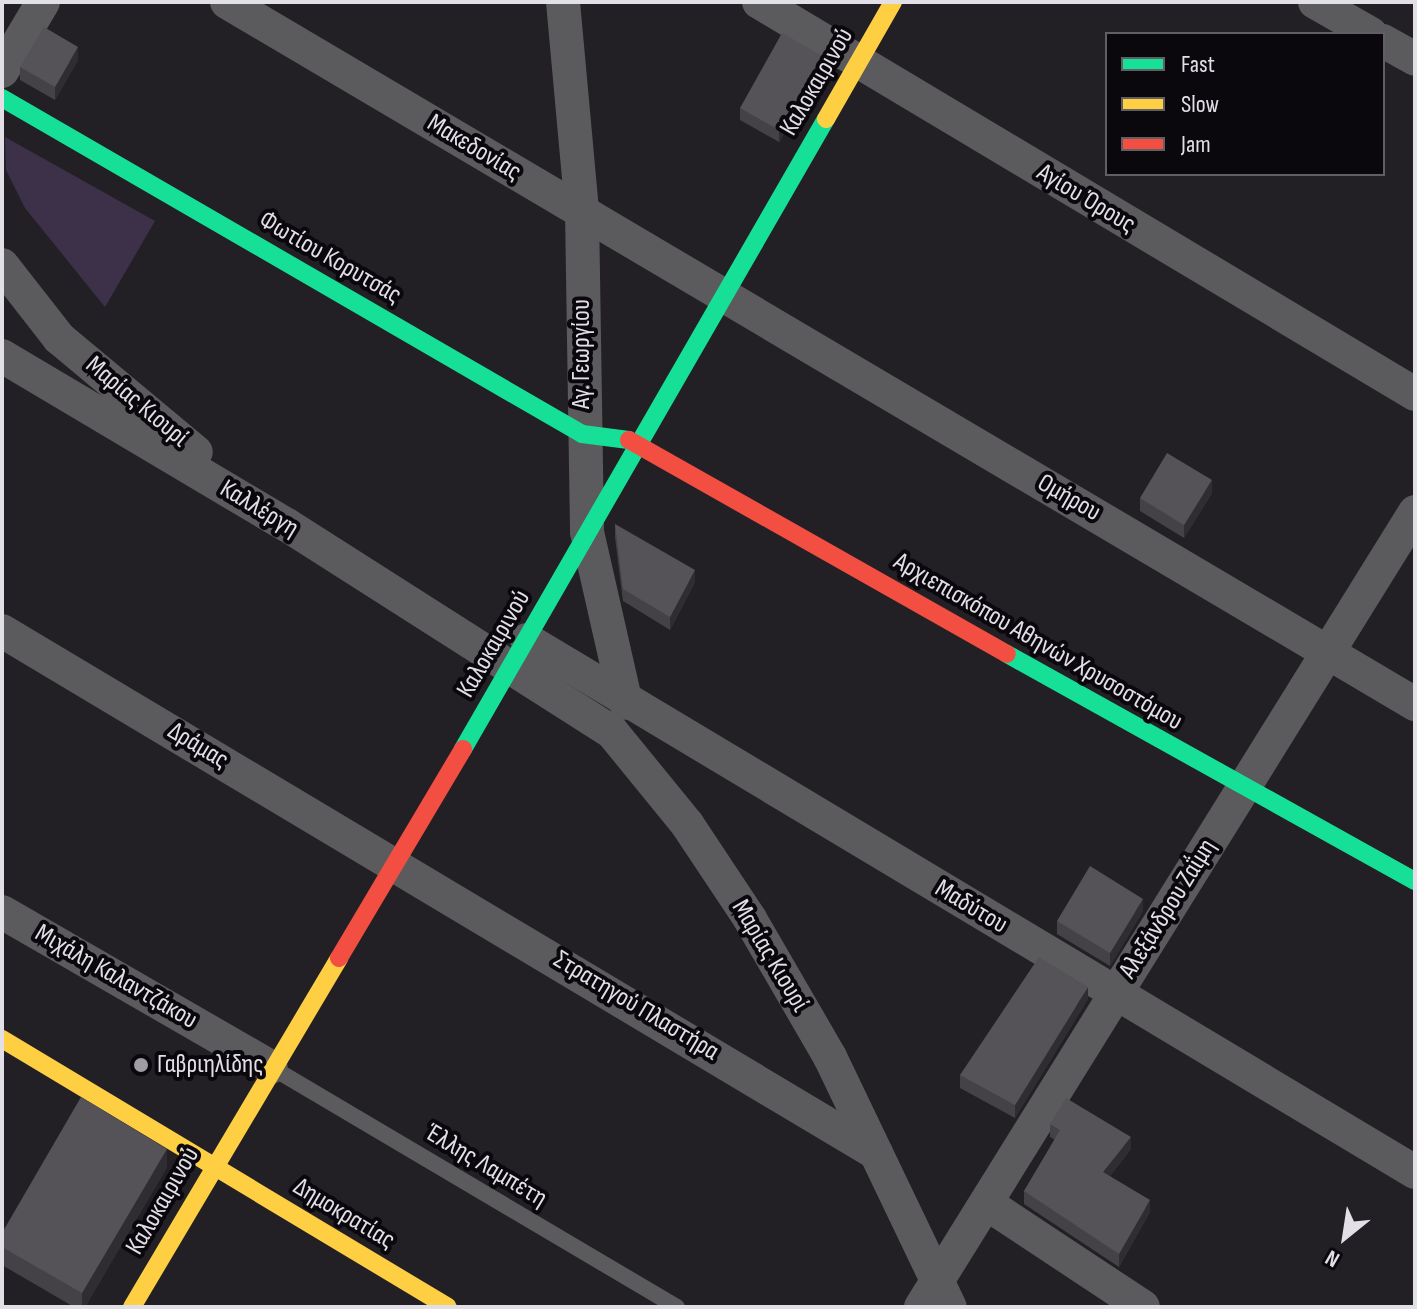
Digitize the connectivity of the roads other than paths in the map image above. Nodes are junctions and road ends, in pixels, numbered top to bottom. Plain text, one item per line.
1 (43, 2) edge
2 (227, 2) edge
3 (563, 2) edge
4 (759, 2) edge
5 (893, 2) edge
6 (1315, 2) edge
7 (1368, 32) edge
8 (1385, 42) edge
9 (1415, 59) edge
10 (858, 64) junction
11 (2, 71) edge
12 (2, 98) edge
13 (582, 211) junction
14 (2, 265) edge
15 (721, 294) junction
16 (2, 356) edge
17 (1415, 394) edge
18 (582, 434) junction
19 (639, 441) junction
20 (1415, 512) edge
21 (287, 525) junction
22 (587, 532) junction
23 (2, 631) edge
24 (1329, 651) junction
25 (519, 654) junction
26 (626, 703) junction
27 (1415, 704) edge
28 (1242, 790) junction
29 (393, 862) junction
30 (1415, 881) edge
31 (2, 912) edge
32 (1116, 993) junction
33 (2, 1039) edge
34 (271, 1067) junction
35 (876, 1153) junction
36 (213, 1165) junction
37 (1415, 1172) edge
38 (986, 1203) junction
39 (936, 1299) edge
40 (132, 1307) edge
41 (448, 1307) edge
42 (677, 1307) edge
43 (1143, 1307) edge

1 - 11 street
2 - 13 street, Μακεδονίας
3 - 13 street, Αγ. Γεωργίου
4 - 10 street, Αγίου Όρους
5 - 10 street, Καλοκαιρινού
6 - 7 street
8 - 9 street
10 - 15 street, Καλοκαιρινού
10 - 17 street, Αγίου Όρους
12 - 18 street, Φωτίου Κορυτσάς
13 - 15 street, Μακεδονίας
13 - 18 street, Αγ. Γεωργίου
14 - 21 street, Μαρίας Κιουρί
15 - 19 street, Καλοκαιρινού
15 - 24 street, Ομήρου
16 - 21 street, Καλλέργη
18 - 19 street, Φωτίου Κορυτσάς
18 - 22 street, Αγ. Γεωργίου
19 - 22 street, Καλοκαιρινού
19 - 28 street, Αρχιεπισκόπου Αθηνών Χρυσοστόμου
20 - 24 street, Αλεξάνδρου Ζαΐμη
21 - 25 street, Καλλέργη
22 - 25 street, Καλοκαιρινού
22 - 26 street, Αγ. Γεωργίου
23 - 29 street, Δράμας
24 - 27 street, Ομήρου
24 - 28 street, Αλεξάνδρου Ζαΐμη
25 - 26 street, Μαδύτου
25 - 29 street, Καλοκαιρινού
25 - 35 street, Μαρίας Κιουρί
26 - 32 street, Μαδύτου
28 - 30 street, Αρχιεπισκόπου Αθηνών Χρυσοστόμου
28 - 32 street, Αλεξάνδρου Ζαΐμη
29 - 34 street, Καλοκαιρινού
29 - 35 street, Στρατηγού Πλαστήρα
31 - 34 street, Μιχάλη Καλαντζάκου
32 - 37 street, Μαδύτου
32 - 38 street, Αλεξάνδρου Ζαΐμη
33 - 36 street, Δημοκρατίας
34 - 36 street, Καλοκαιρινού
34 - 42 lane, Έλλης Λαμπέτη
35 - 39 street, Μαρίας Κιουρί
36 - 40 street, Καλοκαιρινού
36 - 41 street, Δημοκρατίας
38 - 39 street, Αλεξάνδρου Ζαΐμη
38 - 43 street

